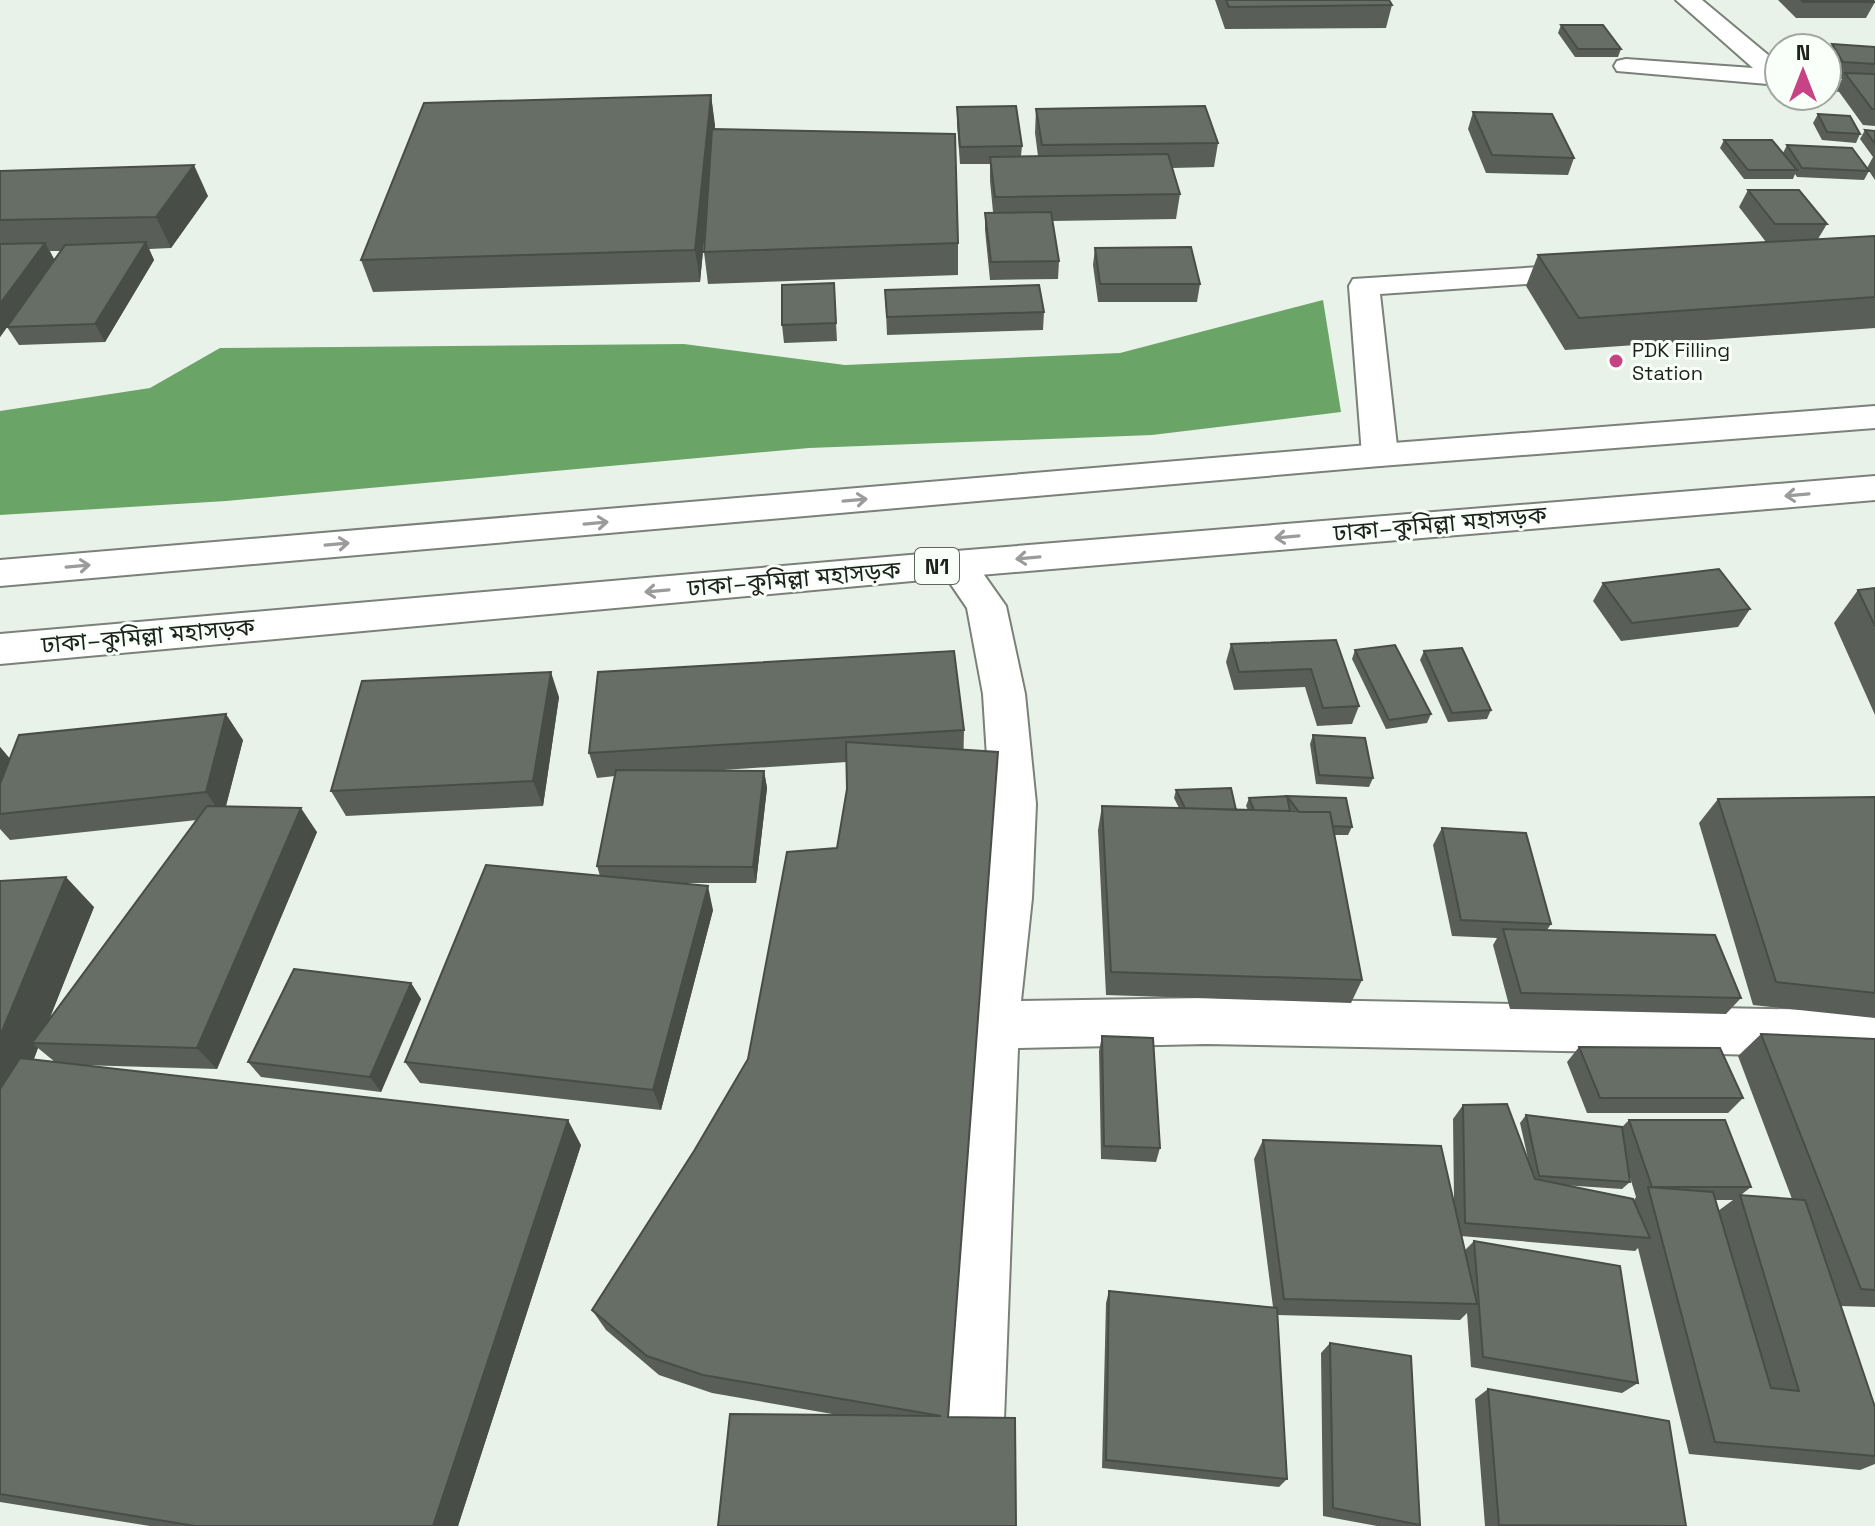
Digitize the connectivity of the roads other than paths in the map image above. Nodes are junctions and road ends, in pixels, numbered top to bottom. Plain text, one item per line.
1 (1688, 0) edge
2 (1763, 64) edge
3 (1626, 66) dead end
4 (1763, 76) edge
5 (1843, 82) edge
6 (1875, 85) edge
7 (1620, 271) edge
8 (1875, 417) edge
9 (1380, 455) junction
10 (1875, 488) edge
11 (956, 564) junction
12 (0, 573) edge
13 (0, 649) edge
14 (993, 1025) junction
15 (1875, 1034) edge
16 (968, 1526) edge

1 - 2 main road
3 - 4 main road
5 - 6 main road
7 - 9 main road
8 - 9 main road
12 -> 9 main road
10 -> 11 main road, ঢাকা–কুমিল্লা মহাসড়ক / N1
11 -> 13 main road, ঢাকা–কুমিল্লা মহাসড়ক / N1
11 - 14 main road
14 - 15 main road
14 - 16 main road

